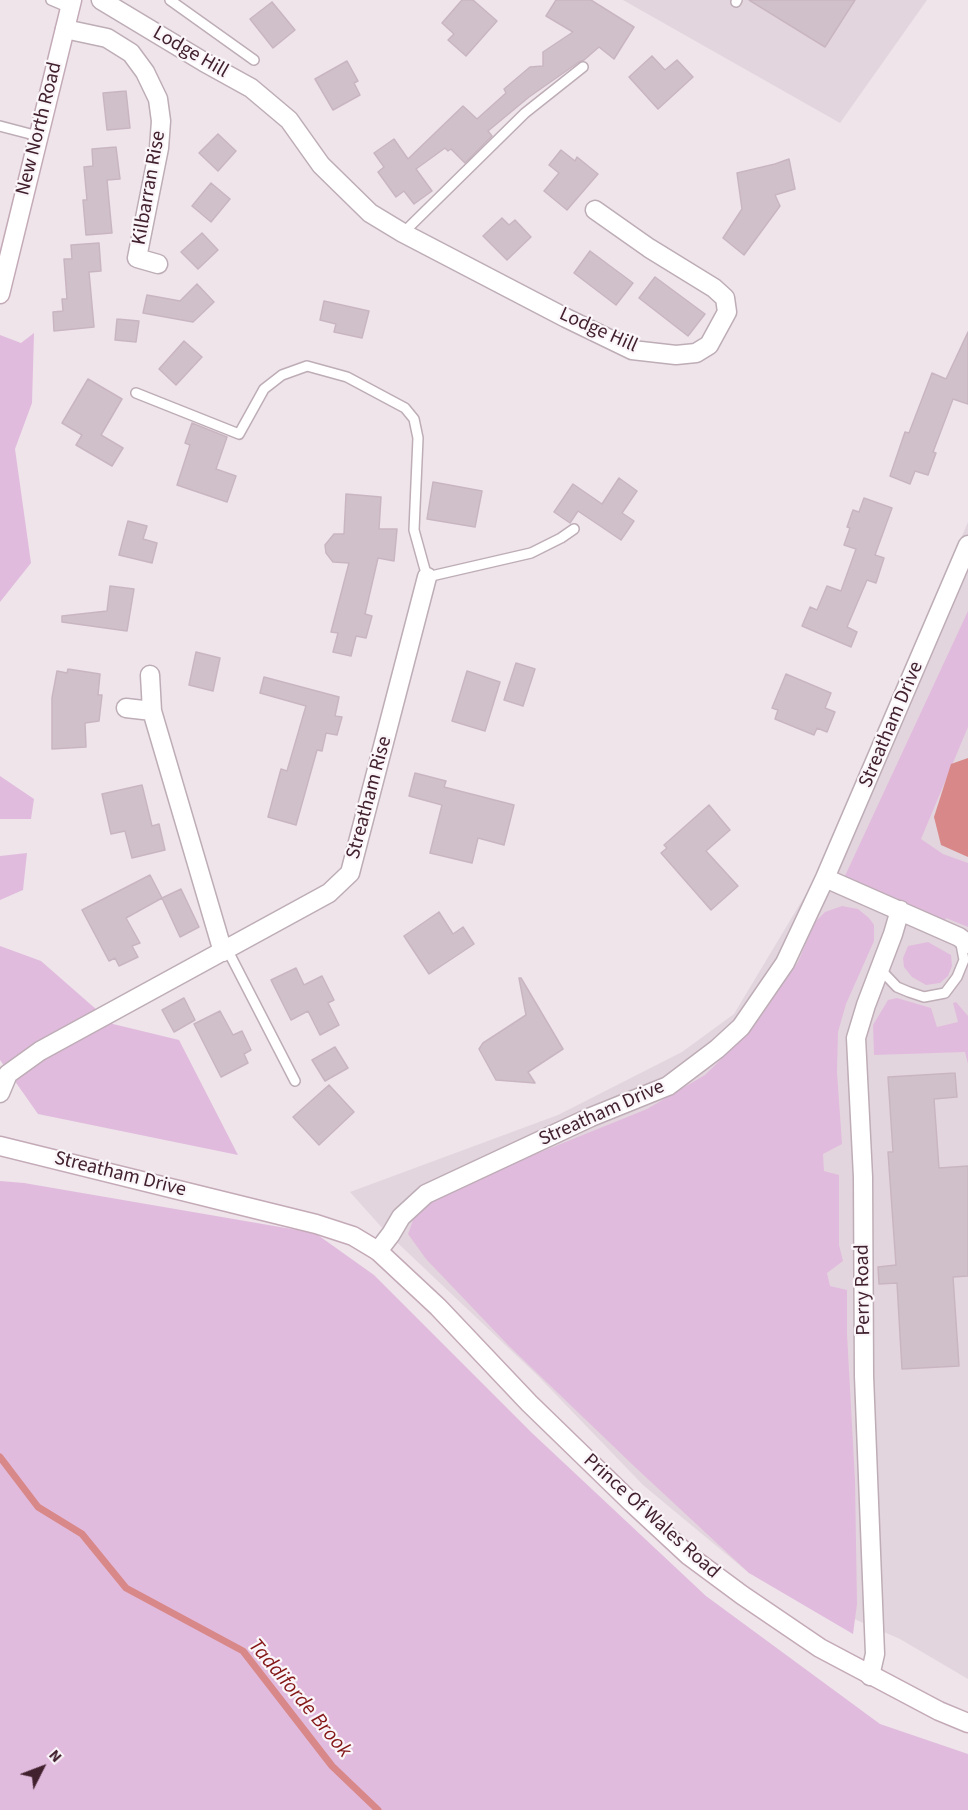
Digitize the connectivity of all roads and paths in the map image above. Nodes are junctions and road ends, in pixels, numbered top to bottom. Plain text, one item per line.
1 (51, 0) edge
2 (101, 0) edge
3 (170, 0) edge
4 (71, 4) edge
5 (65, 29) junction
6 (254, 60) dead end
7 (583, 66) dead end
8 (0, 126) edge
9 (38, 136) junction
10 (595, 210) dead end
11 (404, 233) junction
12 (158, 264) dead end
13 (2, 273) edge
14 (0, 294) edge
15 (136, 393) dead end
16 (574, 529) dead end
17 (968, 545) edge
18 (427, 577) junction
19 (150, 675) dead end
20 (126, 708) dead end
21 (152, 711) junction
22 (825, 878) junction
23 (900, 910) junction
24 (964, 940) edge
25 (225, 951) junction
26 (879, 968) junction
27 (295, 1081) dead end
28 (0, 1093) edge
29 (0, 1146) edge
30 (378, 1251) junction
31 (870, 1676) junction
32 (968, 1723) edge

1 - 4 lane
2 - 11 street, Lodge Hill
3 - 6 lane
4 - 5 street, New North Road
5 - 9 street, New North Road
5 - 12 street, Kilbarran Rise
7 - 11 lane
8 - 9 lane
9 - 13 street, New North Road
10 - 11 street, Lodge Hill
13 - 14 street, New North Road
15 - 18 lane
16 - 18 lane
17 - 22 street, Streatham Drive
18 - 25 street, Streatham Rise
19 - 21 street
20 - 21 street
21 - 25 street
22 - 23 street
22 - 30 street, Streatham Drive
23 - 24 street
23 - 26 street, Perry Road
24 - 26 lane
25 - 27 lane
25 - 28 street, Streatham Rise
26 - 31 street, Perry Road
29 - 30 street, Streatham Drive
30 - 31 street, Prince Of Wales Road
31 - 32 street, Prince Of Wales Road

